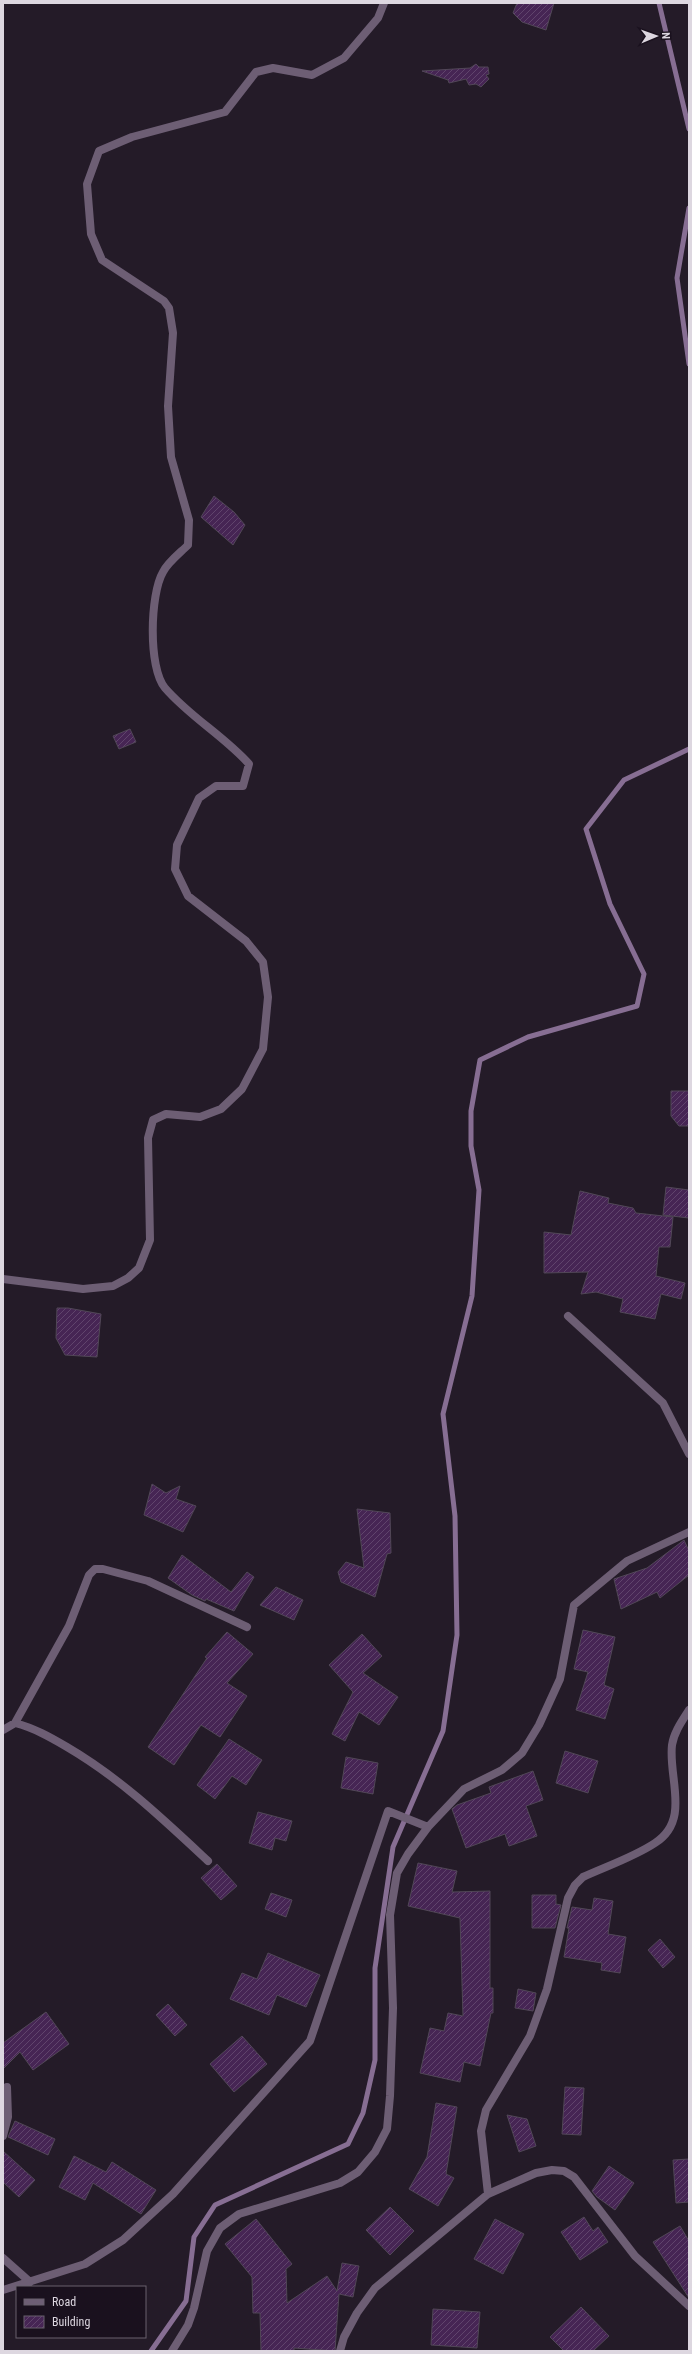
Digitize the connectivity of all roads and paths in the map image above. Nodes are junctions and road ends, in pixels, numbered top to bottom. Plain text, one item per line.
1 (384, 3) edge
2 (3, 1279) edge
3 (568, 1316) dead end
4 (689, 1454) edge
5 (689, 1532) edge
6 (247, 1627) dead end
7 (689, 1710) edge
8 (15, 1722) junction
9 (3, 1730) edge
10 (428, 1827) junction
11 (208, 1861) dead end
12 (7, 2087) dead end
13 (3, 2136) edge
14 (488, 2194) junction
15 (3, 2258) edge
16 (30, 2282) junction
17 (16, 2286) edge
18 (16, 2286) edge
19 (3, 2290) edge
20 (689, 2306) edge
21 (172, 2351) edge
22 (340, 2351) edge

1 - 2 street
3 - 4 street
5 - 10 street
6 - 8 street
7 - 14 street
8 - 9 street
8 - 11 street
10 - 16 street
10 - 21 street
12 - 13 street
14 - 20 street
14 - 22 street
15 - 16 street
16 - 18 street
17 - 19 street

